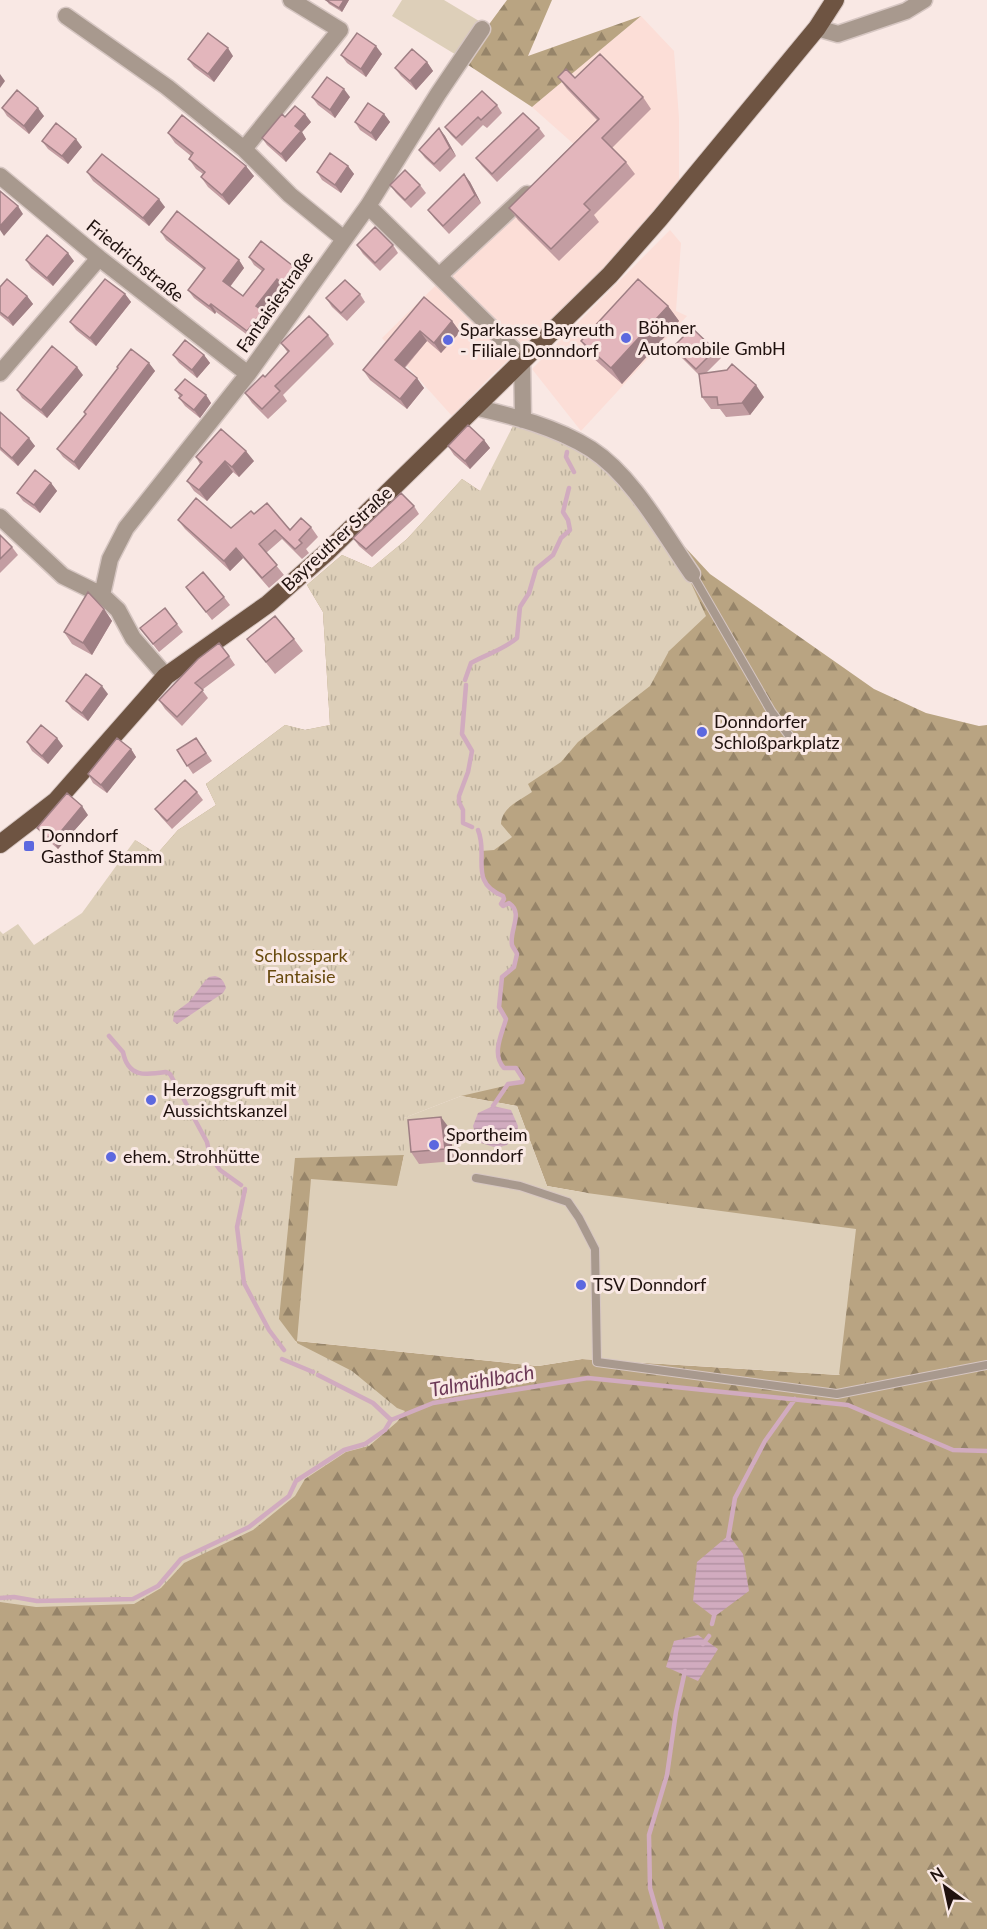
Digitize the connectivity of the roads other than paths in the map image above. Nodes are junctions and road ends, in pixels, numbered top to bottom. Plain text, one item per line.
1 (291, 0) edge
2 (835, 0) edge
3 (924, 0) edge
4 (66, 16) dead end
5 (817, 28) junction
6 (482, 29) dead end
7 (244, 149) junction
8 (0, 176) edge
9 (540, 182) edge
10 (368, 206) junction
11 (344, 239) junction
12 (99, 258) junction
13 (440, 275) junction
14 (522, 358) junction
15 (0, 373) edge
16 (248, 374) junction
17 (474, 407) junction
18 (523, 420) junction
19 (0, 517) edge
20 (692, 574) joint
21 (102, 595) junction
22 (166, 676) junction
23 (796, 745) dead end
24 (0, 844) edge
25 (477, 1178) dead end
26 (987, 1365) edge

1 - 7 street
2 - 5 main road, Bayreuther Straße
3 - 5 street
4 - 7 street
5 - 14 main road, Bayreuther Straße
6 - 10 street, Fantaisiestraße
7 - 11 street
8 - 12 street, Friedrichstraße
9 - 13 street
10 - 11 street, Fantaisiestraße
10 - 13 street
11 - 16 street, Fantaisiestraße
12 - 15 street
12 - 16 street, Friedrichstraße
13 - 14 street
14 - 17 main road, Bayreuther Straße
14 - 18 street
16 - 21 street, Fantaisiestraße
17 - 18 street
17 - 22 main road, Bayreuther Straße
18 - 20 street
19 - 21 street
20 - 23 lane
21 - 22 street
22 - 24 main road, Bayreuther Straße
25 - 26 lane

